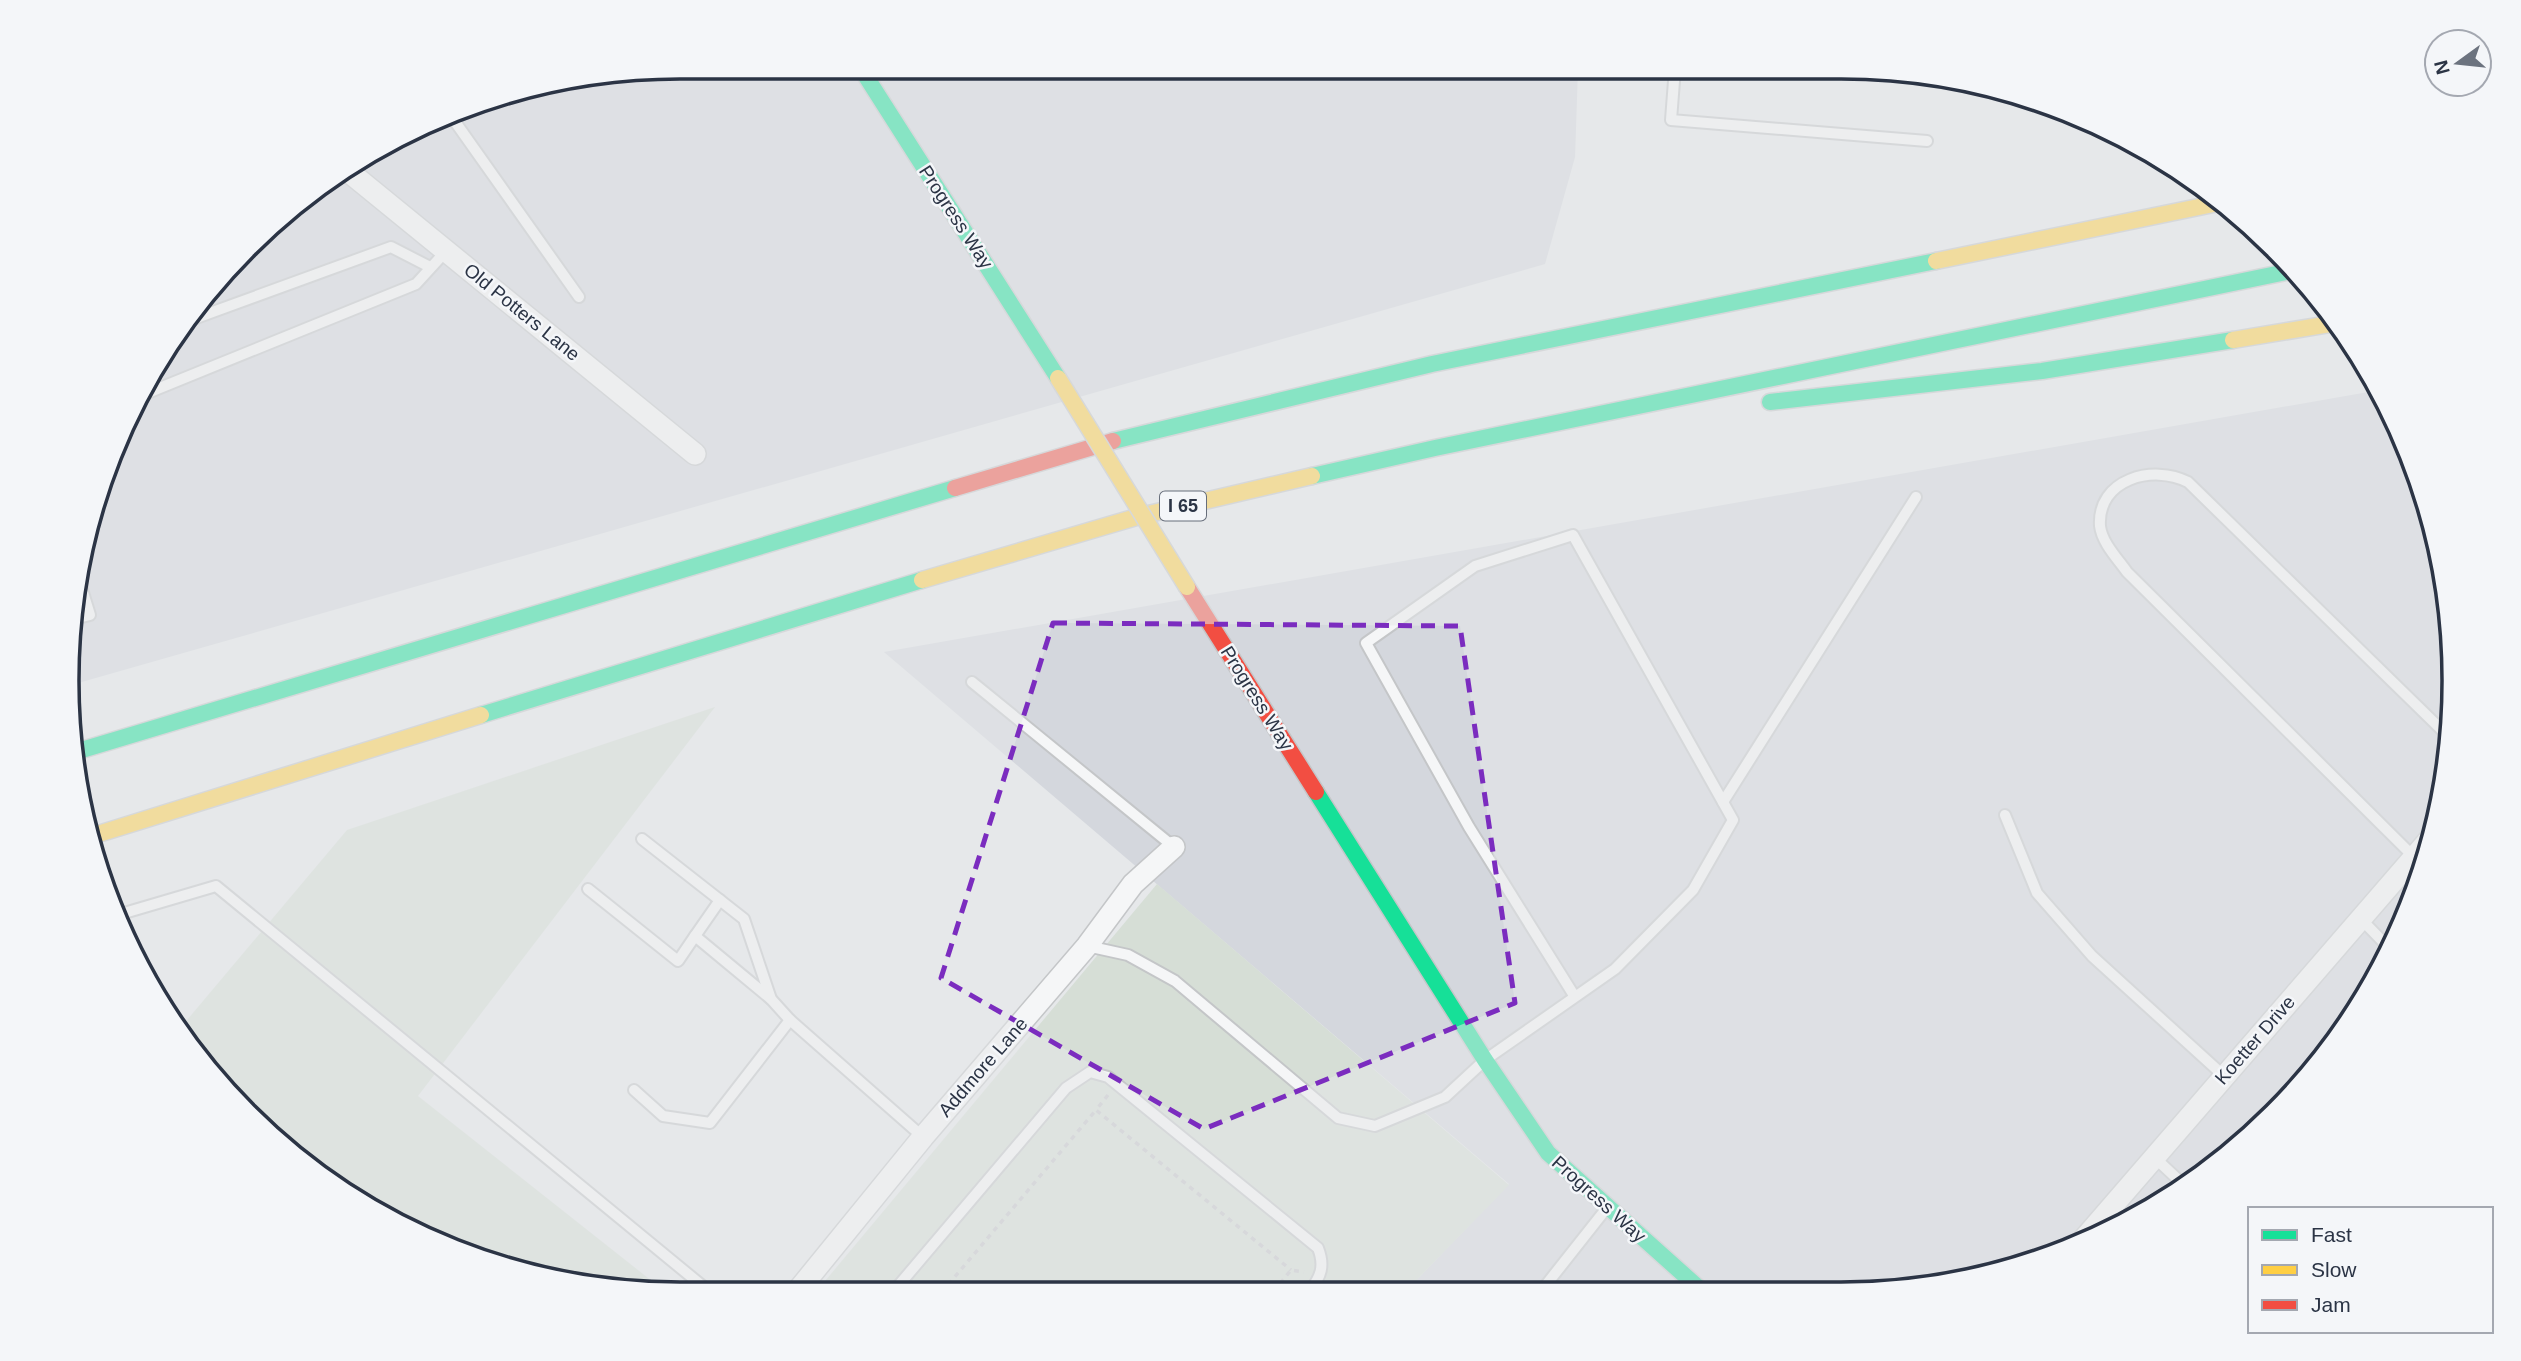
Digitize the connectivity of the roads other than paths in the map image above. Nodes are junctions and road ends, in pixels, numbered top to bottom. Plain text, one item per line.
1 (868, 79) edge
2 (1674, 79) edge
3 (456, 123) edge
4 (1927, 141) dead end
5 (353, 176) edge
6 (2193, 193) edge
7 (2209, 205) edge
8 (447, 250) junction
9 (1965, 254) junction
10 (430, 267) junction
11 (2283, 273) edge
12 (579, 297) dead end
13 (202, 316) edge
14 (2326, 325) edge
15 (153, 391) edge
16 (1752, 404) dead end
17 (1697, 410) dead end
18 (1518, 431) junction
19 (695, 454) dead end
20 (1916, 497) dead end
21 (85, 598) edge
22 (82, 617) edge
23 (972, 682) dead end
24 (2440, 727) edge
25 (83, 750) edge
26 (1723, 802) junction
27 (2005, 815) dead end
28 (98, 834) edge
29 (642, 839) dead end
30 (1174, 847) joint
31 (2416, 854) edge
32 (2414, 857) junction
33 (588, 889) dead end
34 (720, 900) junction
35 (126, 913) edge
36 (2360, 918) junction
37 (695, 936) junction
38 (2383, 941) edge
39 (1087, 946) junction
40 (1575, 997) junction
41 (771, 999) junction
42 (790, 1020) junction
43 (1485, 1060) junction
44 (2224, 1076) junction
45 (634, 1090) dead end
46 (923, 1137) junction
47 (2154, 1157) junction
48 (2178, 1179) edge
49 (1608, 1206) junction
50 (2096, 1225) edge
51 (698, 1282) edge
52 (805, 1282) edge
53 (901, 1282) edge
54 (1316, 1282) edge
55 (1548, 1282) edge
56 (1692, 1282) edge

1 - 43 main road, Progress Way, bridge
2 - 4 lane
3 - 12 lane
5 - 8 street, Old Potters Lane
6 - 9 main road
7 - 9 main road
8 - 10 lane
8 - 19 street, Old Potters Lane
9 - 25 main road
10 - 13 lane
10 - 15 lane
11 - 18 main road, I 65
14 - 16 main road
17 - 18 main road
18 - 28 main road, I 65
20 - 26 lane
21 - 22 lane
23 - 30 lane
24 - 32 lane
26 - 40 lane
26 - 40 lane
27 - 44 lane
29 - 34 lane
30 - 39 street, Addmore Lane
31 - 32 street, Koetter Drive
32 - 36 street, Koetter Drive
33 - 37 lane
34 - 37 lane
34 - 41 lane
35 - 51 lane
36 - 38 lane
36 - 44 street, Koetter Drive
37 - 41 lane
39 - 43 lane
39 - 46 street, Addmore Lane
40 - 43 lane
41 - 42 lane
42 - 45 lane
42 - 46 lane
43 - 49 main road, Progress Way
44 - 47 street, Koetter Drive
46 - 52 street, Addmore Lane
47 - 48 lane
47 - 50 street, Koetter Drive
49 - 55 lane
49 - 56 main road, Progress Way
53 - 54 lane

